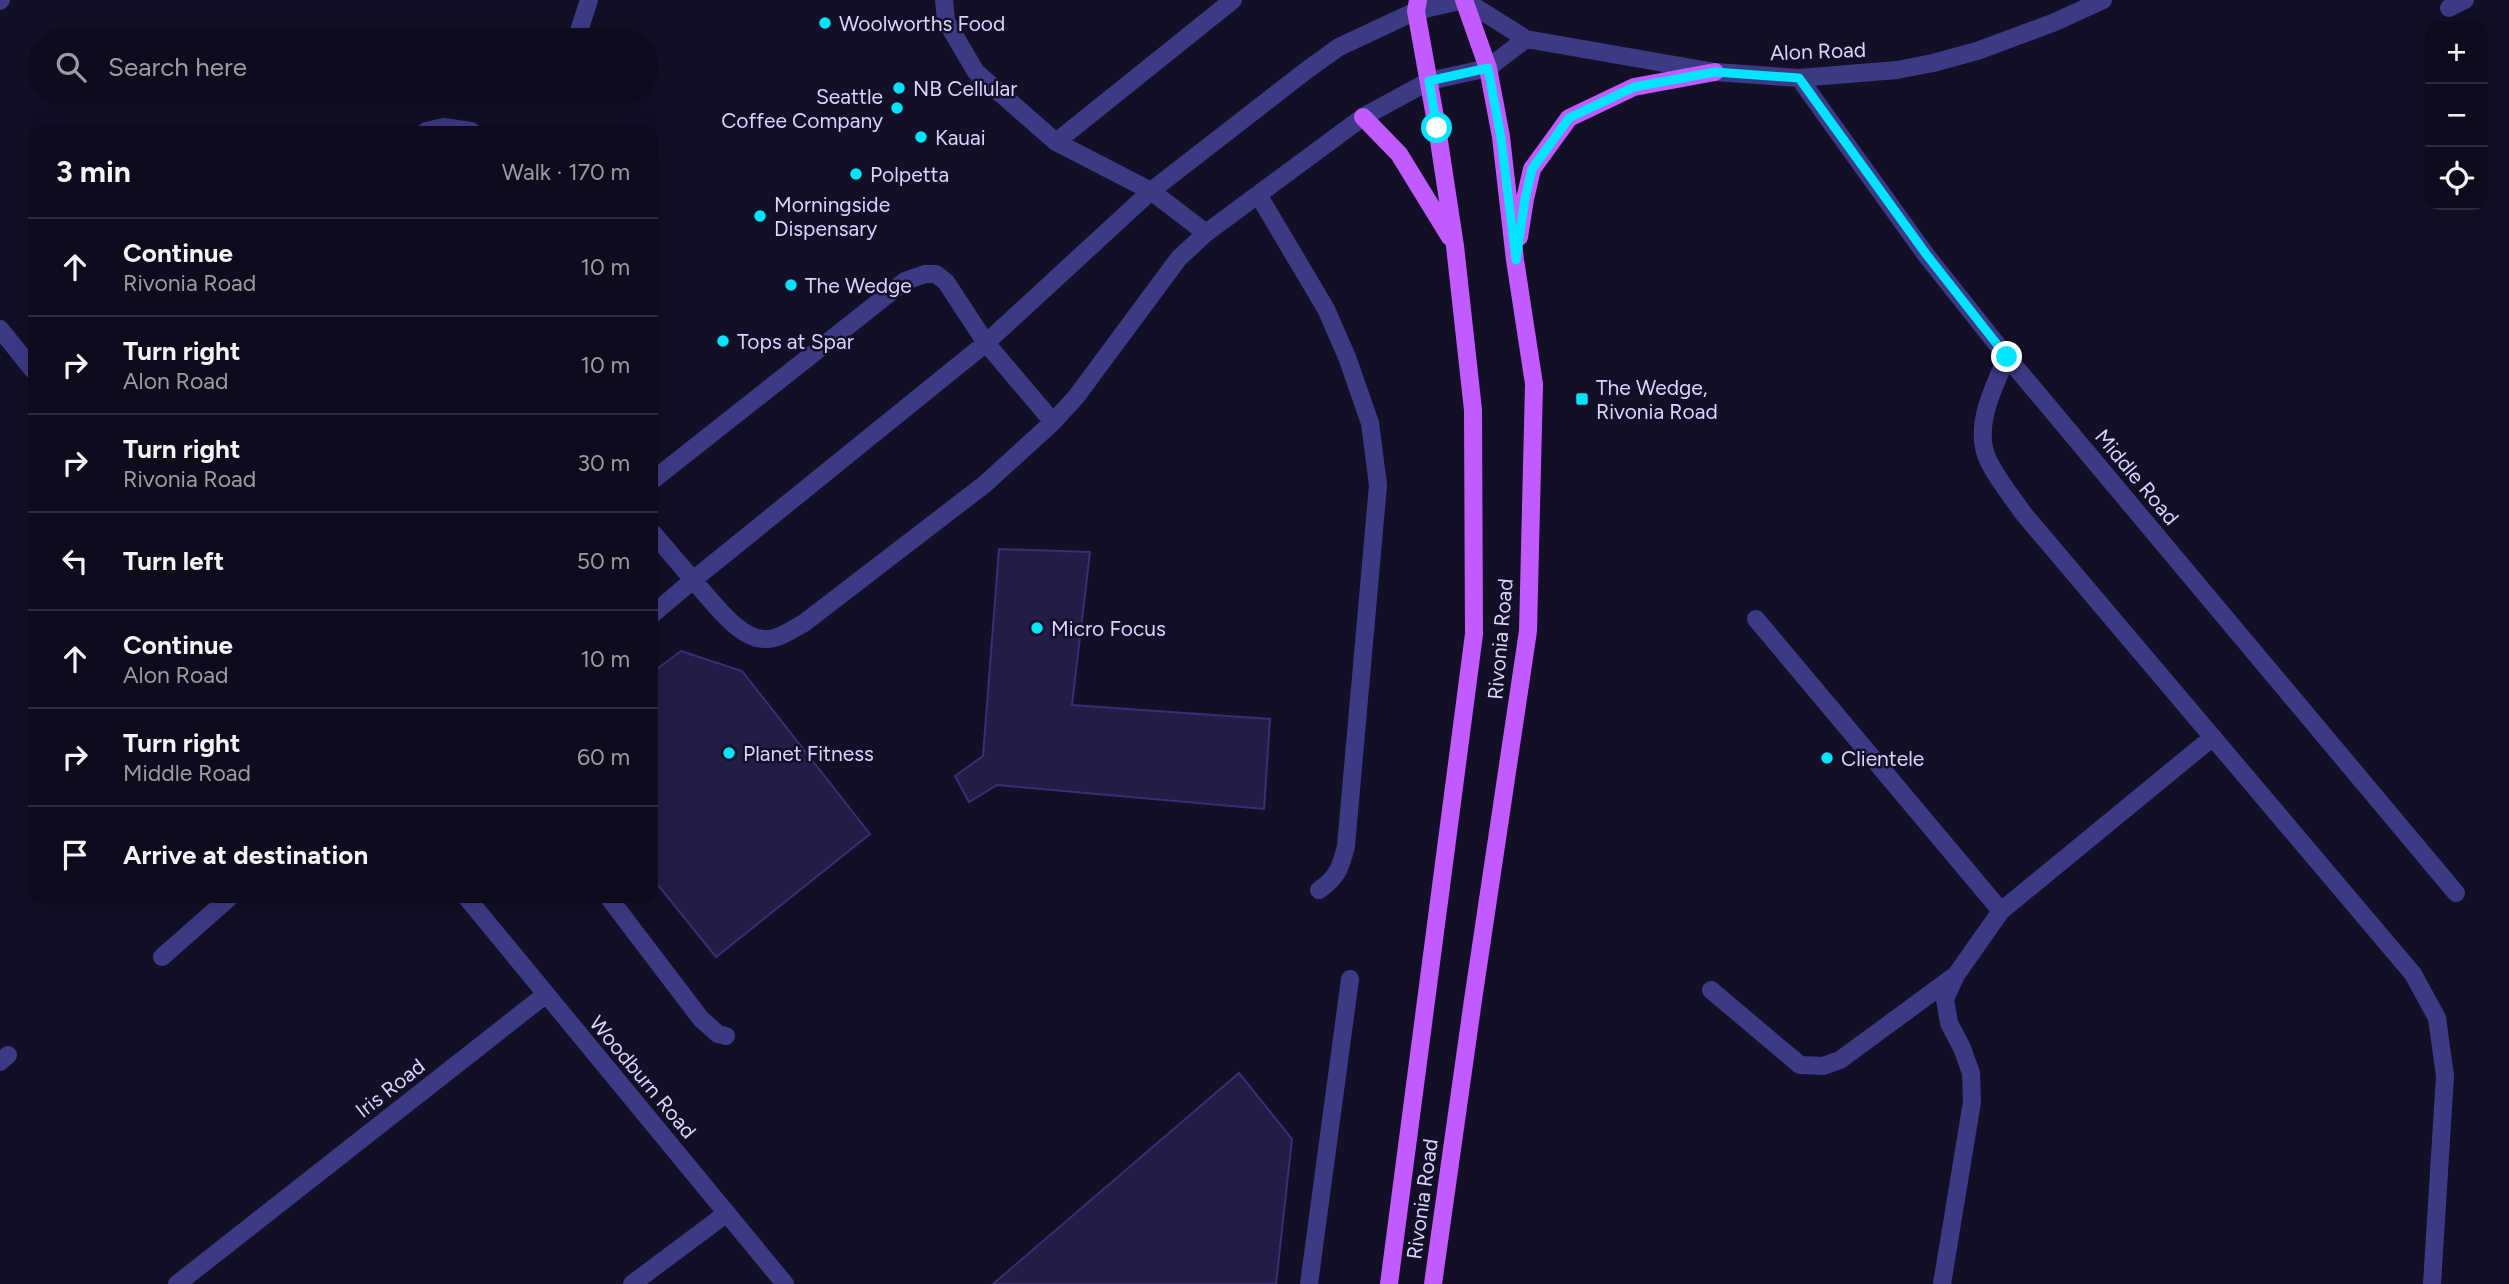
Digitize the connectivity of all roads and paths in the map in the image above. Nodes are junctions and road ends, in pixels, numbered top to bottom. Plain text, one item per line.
1 (589, 0) edge
2 (944, 0) edge
3 (1233, 0) edge
4 (1464, 0) edge
5 (2103, 0) edge
6 (2465, 0) edge
7 (1417, 5) edge
8 (2449, 8) dead end
9 (580, 28) edge
10 (1525, 39) junction
11 (1488, 68) junction
12 (1715, 72) junction
13 (1799, 78) junction
14 (1429, 81) junction
15 (1363, 117) junction
16 (1056, 142) junction
17 (1151, 191) junction
18 (1259, 196) junction
19 (1206, 233) junction
20 (1455, 246) junction
21 (1516, 260) junction
22 (0, 329) edge
23 (986, 343) junction
24 (2007, 357) junction
25 (28, 364) edge
26 (1053, 422) junction
27 (658, 475) edge
28 (658, 539) edge
29 (693, 580) junction
30 (658, 610) edge
31 (1756, 619) dead end
32 (2213, 737) junction
33 (1319, 890) dead end
34 (2456, 893) dead end
35 (223, 903) edge
36 (471, 903) edge
37 (613, 903) edge
38 (2001, 911) junction
39 (162, 957) dead end
40 (1956, 975) junction
41 (1350, 979) dead end
42 (1711, 989) dead end
43 (545, 995) junction
44 (726, 1036) dead end
45 (727, 1213) junction
46 (177, 1284) edge
47 (632, 1284) edge
48 (785, 1284) edge
49 (1309, 1284) edge
50 (1389, 1284) edge
51 (1433, 1284) edge
52 (1942, 1284) edge
53 (2432, 1284) edge

1 - 9 street
2 - 16 street
3 - 16 street
4 - 7 street
4 - 10 street, Alon Road
4 - 11 main road, Rivonia Road
5 - 13 street, Alon Road
6 - 8 street
7 - 14 main road, Rivonia Road
7 - 17 street
10 - 11 street
10 - 12 street, Alon Road
11 - 14 street
11 - 21 main road, Rivonia Road
12 - 13 street, Alon Road
12 - 21 main road
13 - 24 street, Middle Road
14 - 15 street
14 - 20 main road, Rivonia Road
15 - 18 street
15 - 20 main road
16 - 17 street
17 - 19 street
17 - 23 street
18 - 19 street
18 - 33 street
19 - 26 street
20 - 50 main road, Rivonia Road
21 - 51 main road, Rivonia Road
22 - 25 street
23 - 26 street
23 - 27 street
23 - 29 street
24 - 32 street
24 - 34 street, Middle Road
26 - 29 street
28 - 29 street
29 - 30 street
31 - 38 street
32 - 38 street
32 - 53 street
35 - 39 street
36 - 43 street, Woodburn Road
37 - 44 street
38 - 40 street
40 - 42 street
40 - 52 street
41 - 49 street
43 - 45 street, Woodburn Road
43 - 46 street, Iris Road
45 - 47 street
45 - 48 street, Woodburn Road

